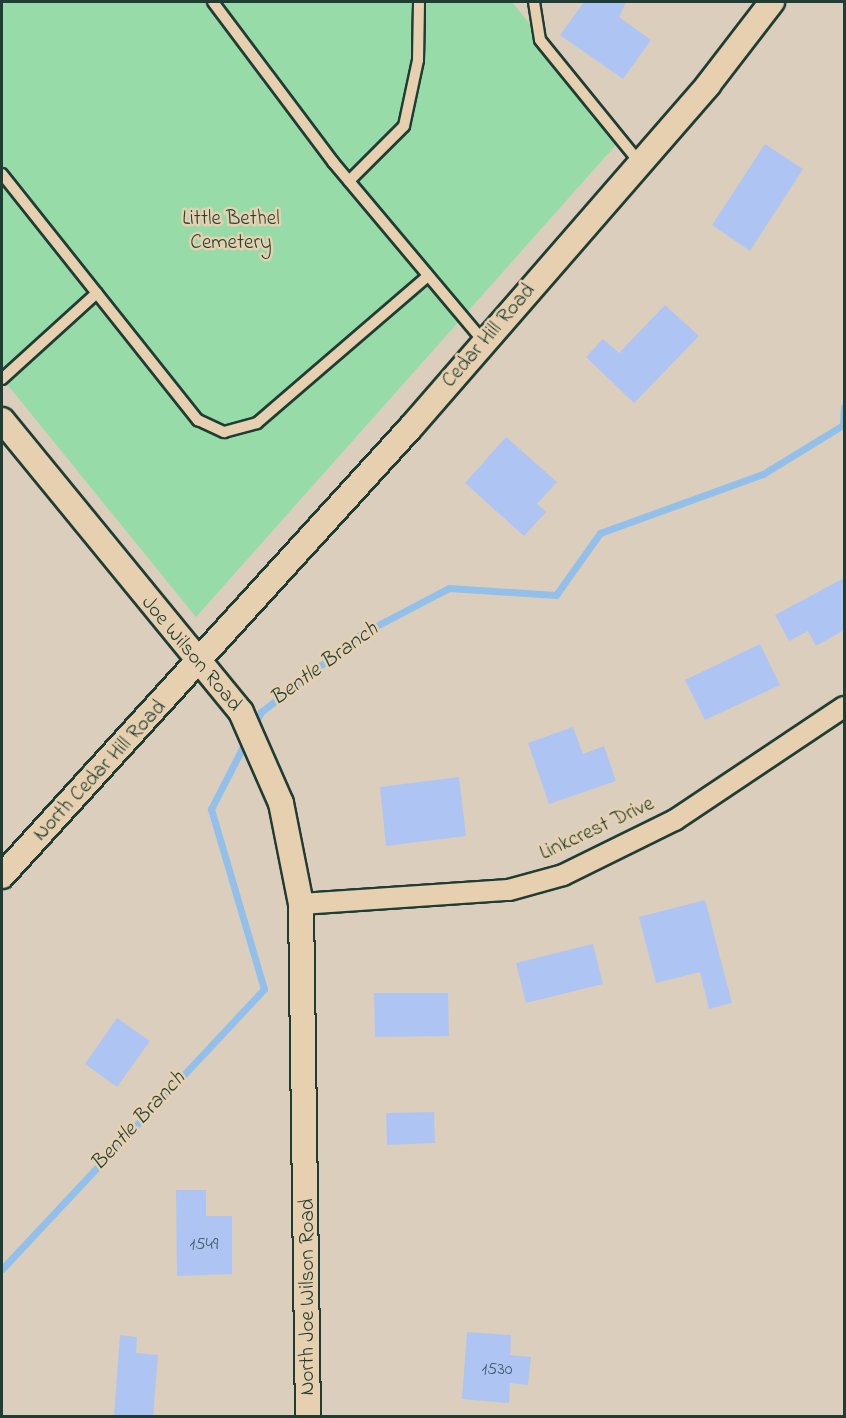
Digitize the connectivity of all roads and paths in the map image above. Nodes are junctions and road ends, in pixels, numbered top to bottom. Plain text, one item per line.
1 (213, 2) edge
2 (419, 2) edge
3 (534, 2) edge
4 (772, 2) edge
5 (639, 162) junction
6 (2, 174) edge
7 (349, 181) junction
8 (428, 276) junction
9 (97, 294) junction
10 (484, 342) junction
11 (2, 378) edge
12 (2, 420) edge
13 (198, 664) junction
14 (844, 707) edge
15 (2, 876) edge
16 (301, 904) junction
17 (308, 1177) joint
18 (308, 1416) edge

1 - 7 lane
2 - 7 lane
3 - 5 lane
4 - 5 street, Cedar Hill Road
5 - 10 street, Cedar Hill Road
6 - 9 lane
7 - 8 lane
8 - 9 lane
8 - 10 lane
9 - 11 lane
10 - 13 street, Cedar Hill Road
12 - 13 street, Joe Wilson Road
13 - 15 street, North Cedar Hill Road
13 - 16 street, Joe Wilson Road
14 - 16 street, Linkcrest Drive
16 - 17 street, Joe Wilson Road
17 - 18 street, North Joe Wilson Road

